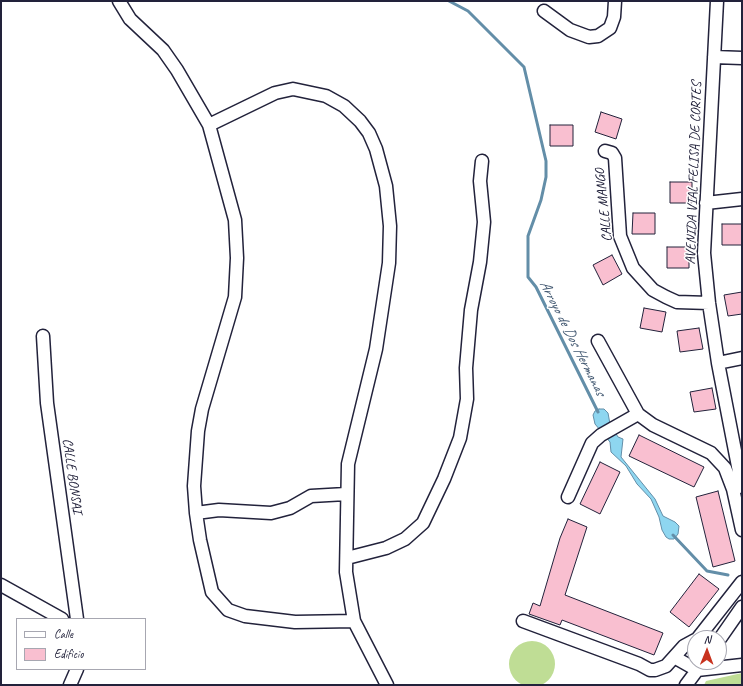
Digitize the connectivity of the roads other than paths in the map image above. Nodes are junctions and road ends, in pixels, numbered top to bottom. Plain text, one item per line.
1 (119, 1) edge
2 (615, 1) edge
3 (717, 1) edge
4 (544, 11) dead end
5 (714, 57) junction
6 (742, 58) edge
7 (209, 125) junction
8 (605, 151) dead end
9 (482, 161) dead end
10 (742, 200) edge
11 (706, 203) junction
12 (709, 303) junction
13 (43, 336) dead end
14 (598, 341) dead end
15 (742, 358) edge
16 (718, 363) junction
17 (638, 414) junction
18 (742, 487) edge
19 (346, 494) junction
20 (568, 497) dead end
21 (196, 513) junction
22 (742, 530) edge
23 (347, 558) junction
24 (742, 582) edge
25 (1, 585) edge
26 (742, 607) edge
27 (60, 618) edge
28 (77, 618) edge
29 (354, 621) junction
30 (523, 621) dead end
31 (704, 630) edge
32 (726, 630) edge
33 (687, 644) edge
34 (678, 659) junction
35 (687, 662) edge
36 (727, 666) edge
37 (742, 666) edge
38 (77, 670) edge
39 (697, 670) edge
40 (70, 685) edge
41 (387, 685) edge
42 (686, 685) edge

1 - 7 street
2 - 4 street
3 - 5 street, AVENIDA VIAL FELISA DE CORTES
5 - 6 street
5 - 11 street, AVENIDA VIAL FELISA DE CORTES
7 - 19 street
7 - 21 street
8 - 12 street, CALLE MANGO
9 - 23 street
10 - 11 street
11 - 12 street, AVENIDA VIAL FELISA DE CORTES
12 - 16 street, AVENIDA VIAL FELISA DE CORTES
13 - 28 street, CALLE BONSAI
14 - 17 street
15 - 16 street
16 - 18 street, AVENIDA VIAL FELISA DE CORTES
17 - 20 street
17 - 22 street
19 - 21 street
19 - 23 street
21 - 29 street
23 - 29 street
24 - 31 street
25 - 27 street
26 - 32 street
29 - 41 street
30 - 34 street
33 - 34 street
34 - 35 street
36 - 37 street
38 - 40 street
39 - 42 street

